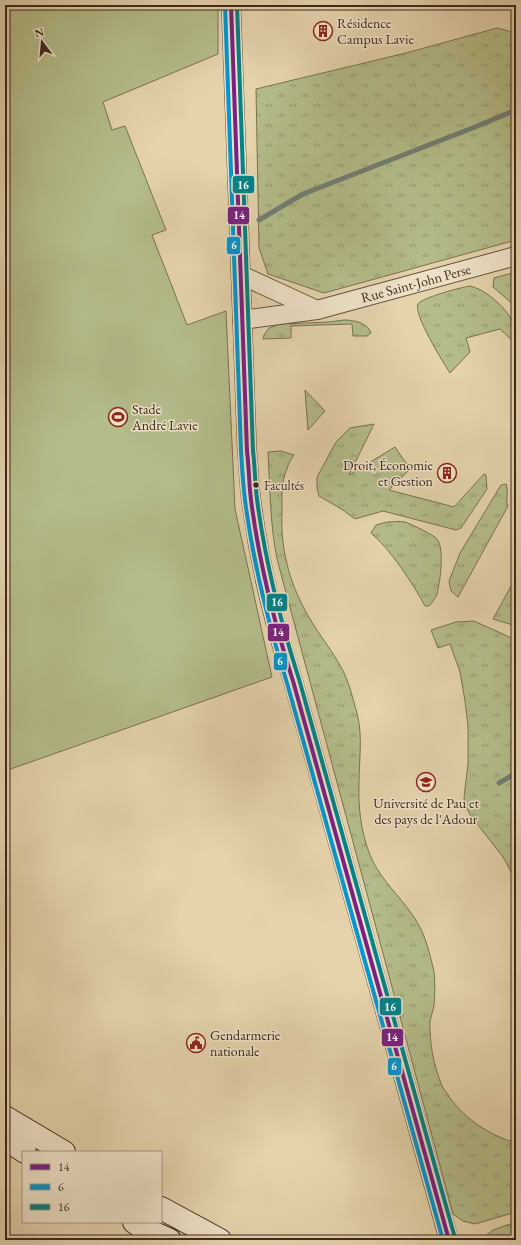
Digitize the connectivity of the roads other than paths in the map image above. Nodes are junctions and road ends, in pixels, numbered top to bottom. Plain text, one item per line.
1 (231, 5) edge
2 (516, 256) edge
3 (241, 274) junction
4 (317, 310) junction
5 (242, 320) junction
6 (5, 1117) edge
7 (5, 1139) edge
8 (23, 1151) edge
9 (62, 1151) edge
10 (162, 1209) edge
11 (135, 1223) edge
12 (170, 1240) edge
13 (220, 1240) edge
14 (449, 1240) edge

1 - 3 street
2 - 4 street, Rue Saint-John Perse
3 - 4 street
3 - 5 street
4 - 5 street, Rue Saint-John Perse
5 - 14 street
6 - 9 main road
7 - 8 main road
10 - 13 main road
11 - 12 main road

